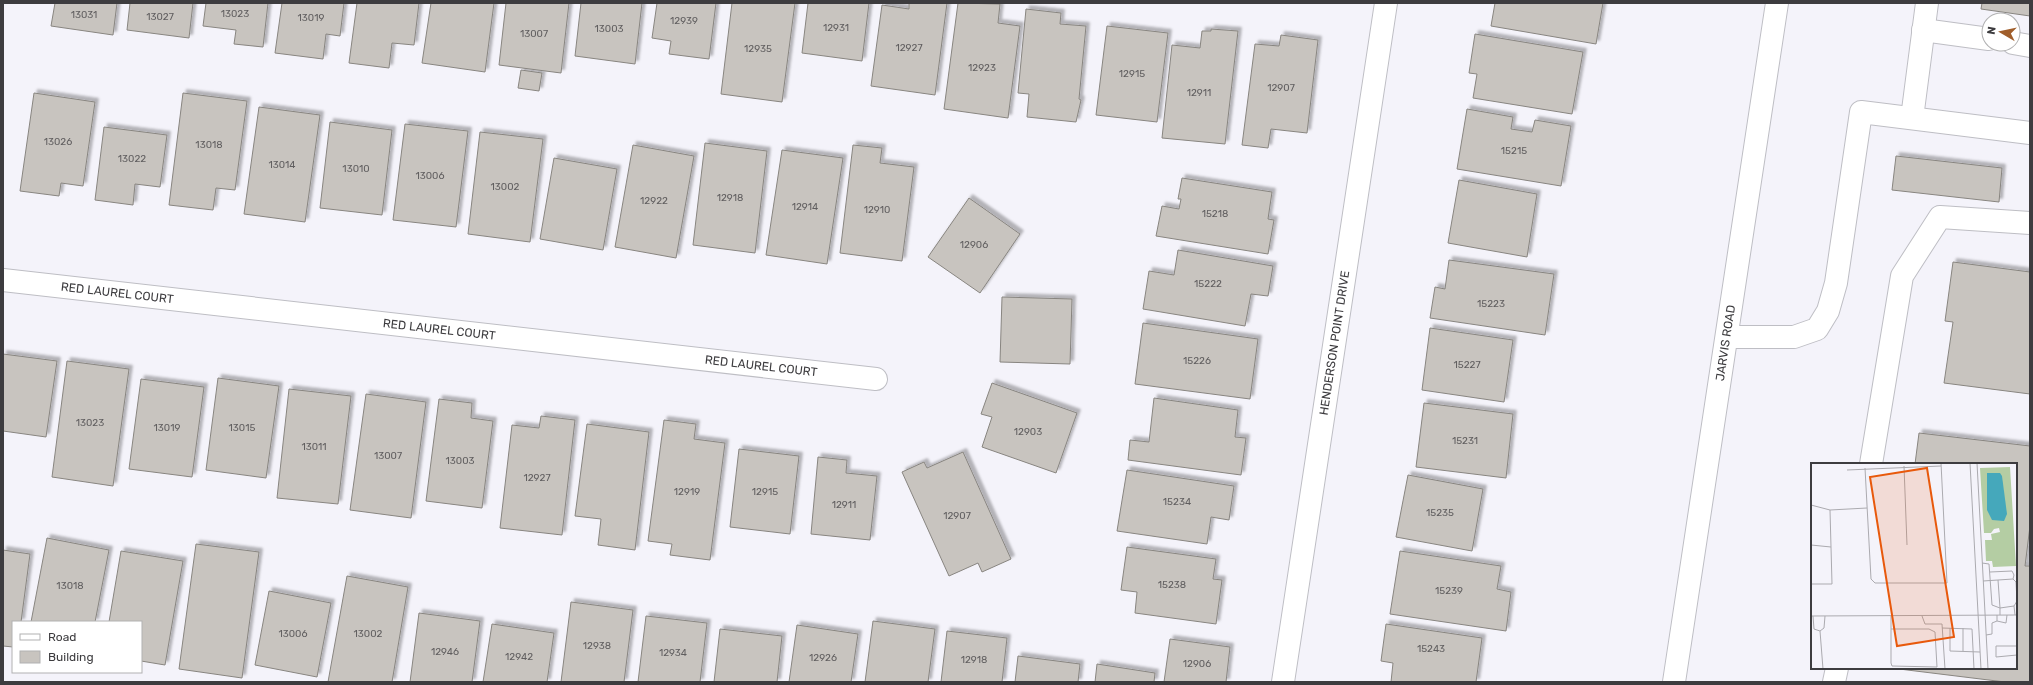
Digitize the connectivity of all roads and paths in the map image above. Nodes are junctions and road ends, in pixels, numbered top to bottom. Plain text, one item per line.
1 (1386, 3) edge
2 (1777, 3) edge
3 (1927, 3) edge
4 (1923, 30) junction
5 (1981, 39) edge
6 (1912, 118) junction
7 (2030, 133) edge
8 (2030, 223) edge
9 (3, 280) edge
10 (1726, 337) junction
11 (876, 379) dead end
12 (1870, 463) edge
13 (1837, 669) edge
14 (1283, 682) edge
15 (1674, 682) edge
16 (1834, 682) edge

1 - 14 street, HENDERSON POINT DRIVE
2 - 10 street, JARVIS ROAD
3 - 4 street
4 - 5 street
4 - 6 street
6 - 7 street
6 - 10 street
8 - 12 street
9 - 11 street, RED LAUREL COURT
10 - 15 street, JARVIS ROAD
13 - 16 street

